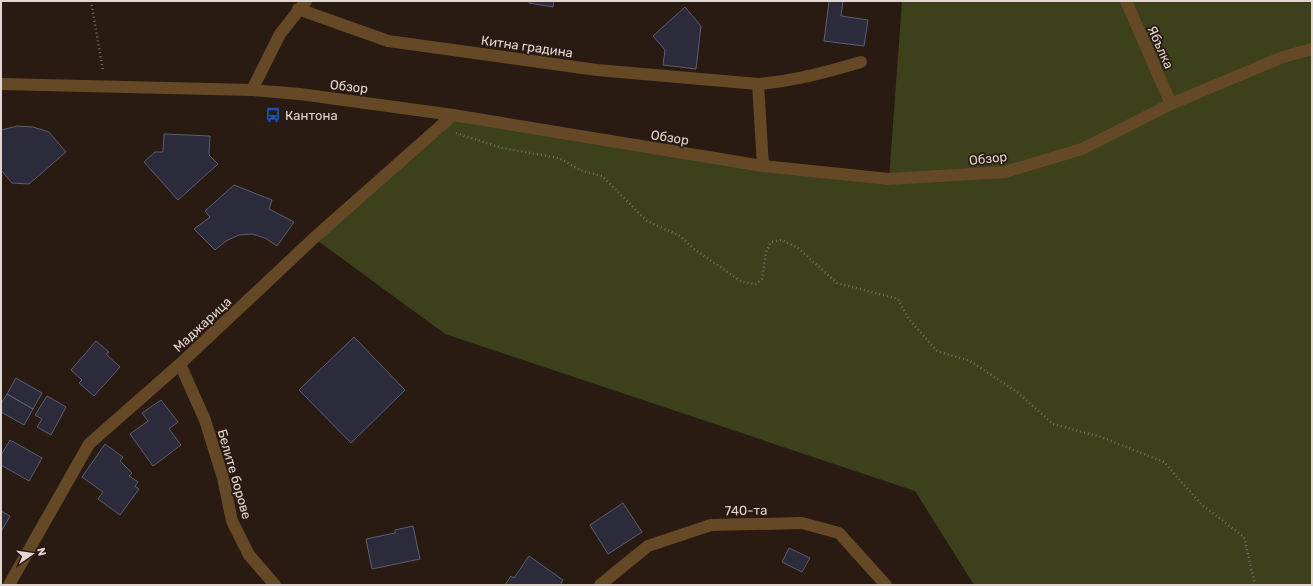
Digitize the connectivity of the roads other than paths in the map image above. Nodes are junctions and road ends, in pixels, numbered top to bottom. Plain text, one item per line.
1 (1126, 1) edge
2 (302, 5) edge
3 (1312, 49) edge
4 (861, 62) dead end
5 (1, 84) edge
6 (758, 84) junction
7 (252, 90) junction
8 (1171, 104) junction
9 (453, 115) junction
10 (763, 166) junction
11 (180, 364) junction
12 (9, 585) edge
13 (275, 585) edge
14 (600, 585) edge
15 (886, 585) edge

1 - 8 street, Ябълка
2 - 6 street, Китна градина
2 - 7 street
3 - 8 street, Обзор
4 - 6 street, Китна градина
5 - 7 street, Обзор
6 - 10 street
7 - 9 street, Обзор
8 - 10 street, Обзор
9 - 10 street, Обзор
9 - 11 street, Маджарица
11 - 12 street, Маджарица
11 - 13 street, Белите борове
14 - 15 street, 740-та

